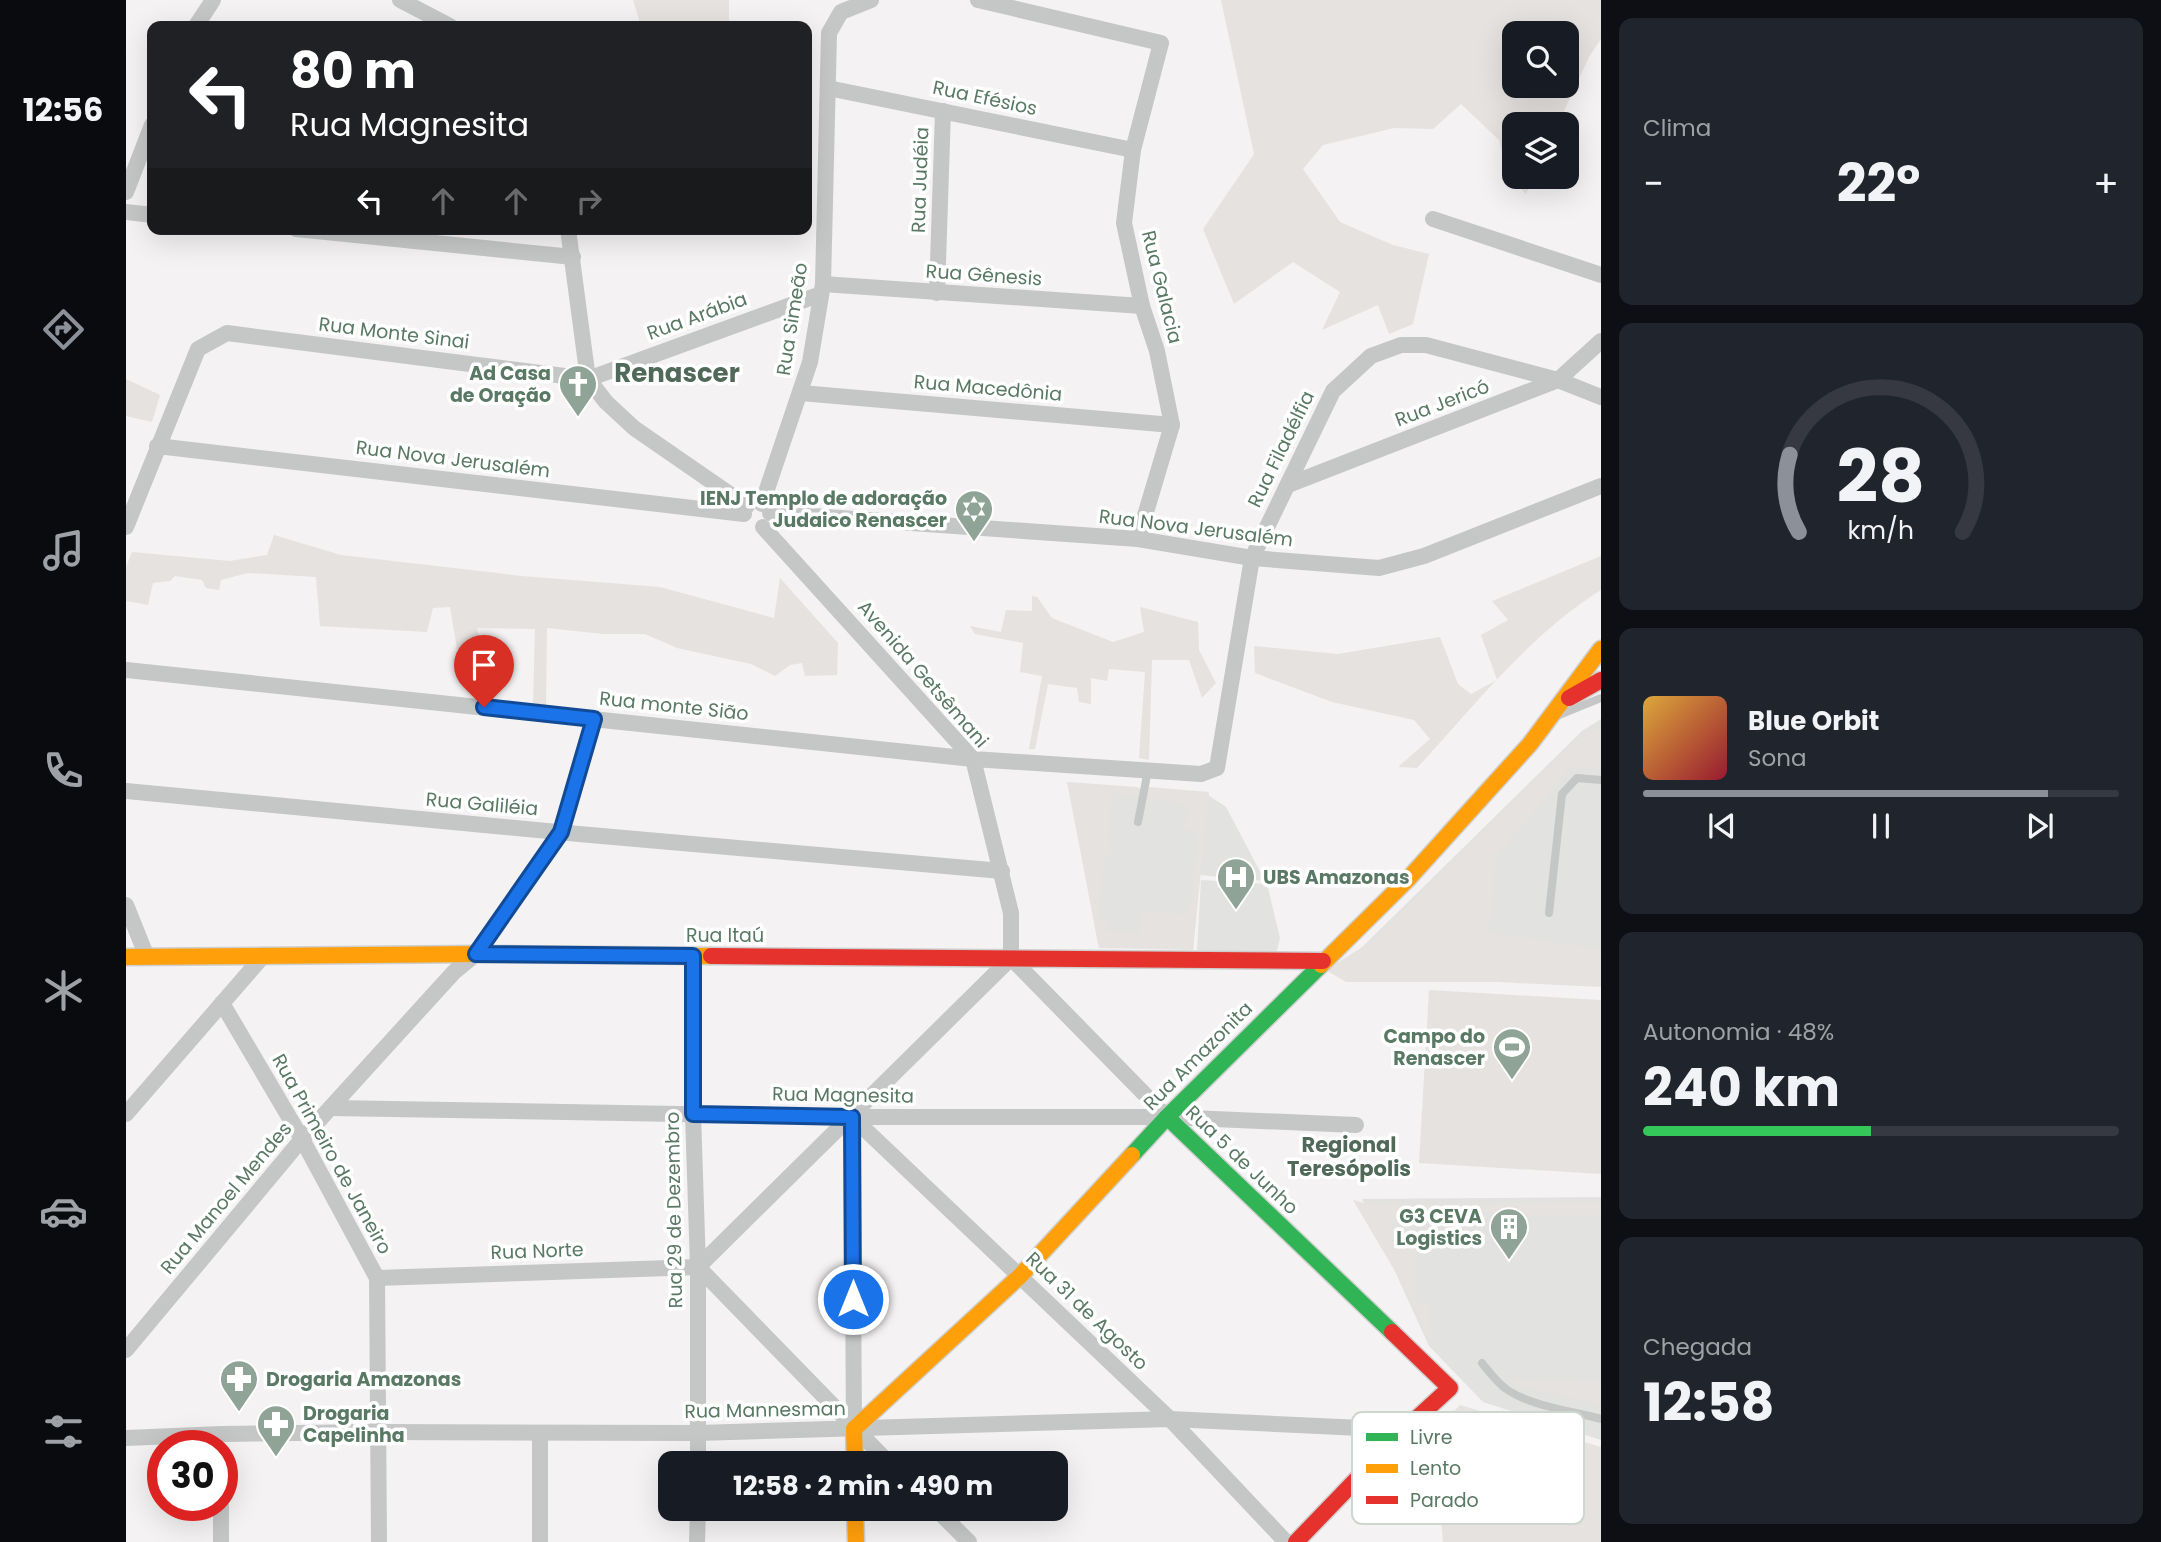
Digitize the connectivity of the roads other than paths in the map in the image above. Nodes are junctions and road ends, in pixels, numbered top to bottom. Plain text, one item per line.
1 (213, 0) edge
2 (400, 0) edge
3 (871, 0) edge
4 (978, 0) edge
5 (199, 21) edge
6 (440, 21) edge
7 (828, 88) junction
8 (943, 111) junction
9 (147, 138) edge
10 (1133, 150) junction
11 (126, 192) edge
12 (126, 212) edge
13 (147, 214) edge
14 (1433, 219) dead end
15 (355, 235) edge
16 (569, 235) edge
17 (573, 257) junction
18 (1601, 275) edge
19 (822, 289) junction
20 (937, 293) junction
21 (1142, 306) junction
22 (1601, 341) edge
23 (588, 379) junction
24 (1558, 380) junction
25 (801, 393) junction
26 (1601, 397) edge
27 (1172, 425) junction
28 (157, 446) junction
29 (1287, 485) junction
30 (1601, 486) edge
31 (757, 513) junction
32 (126, 527) edge
33 (1138, 539) junction
34 (1252, 558) junction
35 (1601, 649) edge
36 (126, 670) edge
37 (1601, 680) edge
38 (1601, 698) edge
39 (1562, 703) junction
40 (594, 719) junction
41 (1549, 719) junction
42 (974, 759) junction
43 (1217, 768) joint
44 (1148, 770) junction
45 (1601, 780) edge
46 (126, 791) edge
47 (1138, 822) dead end
48 (561, 832) junction
49 (1002, 871) junction
50 (126, 905) edge
51 (1549, 913) dead end
52 (476, 954) junction
53 (264, 955) junction
54 (693, 956) junction
55 (126, 957) edge
56 (147, 957) junction
57 (1011, 958) junction
58 (1323, 961) junction
59 (222, 1003) junction
60 (331, 1108) junction
61 (126, 1114) edge
62 (693, 1114) junction
63 (852, 1117) junction
64 (1167, 1117) junction
65 (1356, 1125) dead end
66 (302, 1139) junction
67 (698, 1267) junction
68 (1020, 1276) junction
69 (377, 1278) junction
70 (126, 1350) edge
71 (1482, 1363) dead end
72 (1424, 1412) edge
73 (1575, 1412) edge
74 (1584, 1414) edge
75 (1170, 1419) junction
76 (1601, 1419) edge
77 (1352, 1428) edge
78 (854, 1429) junction
79 (379, 1432) junction
80 (698, 1433) junction
81 (540, 1434) junction
82 (126, 1438) edge
83 (147, 1438) edge
84 (238, 1439) edge
85 (698, 1451) edge
86 (855, 1451) edge
87 (877, 1451) edge
88 (1352, 1484) edge
89 (221, 1521) edge
90 (698, 1521) edge
91 (855, 1521) edge
92 (948, 1521) edge
93 (221, 1542) edge
94 (379, 1542) edge
95 (540, 1542) edge
96 (697, 1542) edge
97 (856, 1542) edge
98 (969, 1542) edge
99 (1286, 1542) edge
100 (1296, 1542) edge

1 - 5 street
2 - 6 street
3 - 7 street, Rua Simeão
4 - 10 street, Rua Galacia
7 - 8 street, Rua Efésios
7 - 19 street, Rua Simeão
8 - 10 street, Rua Efésios
8 - 20 street, Rua Judéia
9 - 11 street
10 - 21 street, Rua Galacia
12 - 13 street
14 - 18 street
15 - 17 street
16 - 17 street
17 - 23 street
19 - 20 street, Rua Gênesis
19 - 23 street, Rua Arábia
19 - 25 street, Rua Simeão
20 - 21 street, Rua Gênesis
21 - 27 street, Rua Galacia
22 - 24 street, Rua Jericó
23 - 28 street, Rua Monte Sinai
23 - 31 street, Avenida Getsêmani
24 - 26 street, Rua Filadélfia
24 - 29 street, Rua Jericó
24 - 29 street, Rua Filadélfia
25 - 27 street, Rua Macedônia
25 - 31 street, Rua Simeão
27 - 33 street, Rua Galacia
28 - 31 street, Rua Nova Jerusalém
28 - 32 street
29 - 34 street, Rua Filadélfia
30 - 34 street, Rua Nova Jerusalém
31 - 33 street, Rua Nova Jerusalém
31 - 42 street, Avenida Getsêmani
33 - 34 street, Rua Nova Jerusalém
34 - 43 street, Rua Filadélfia
35 - 39 street, Rua Amazonita
36 - 40 street, Rua monte Sião
37 - 39 street, Rua Amazonita
38 - 41 lane
39 - 41 street, Rua Amazonita
40 - 42 street, Rua monte Sião
40 - 48 street, Rua Manoel Mendes
41 - 58 street, Rua Amazonita
42 - 44 street, Rua monte Sião
42 - 49 street, Avenida Getsêmani
43 - 44 street, Rua monte Sião
44 - 47 lane
45 - 51 lane
46 - 48 street, Rua Galiléia
48 - 49 street, Rua Galiléia
48 - 52 street, Rua Manoel Mendes
49 - 57 street, Avenida Getsêmani
50 - 56 street
52 - 53 street, Rua Itaú
52 - 54 street, Rua Itaú
52 - 60 street, Rua Manoel Mendes
53 - 56 street, Rua Itaú
53 - 59 street
54 - 57 street, Rua Itaú
54 - 62 street, Rua 29 de Dezembro
55 - 56 street, Rua Itaú
57 - 58 street, Rua Itaú
57 - 63 street
57 - 64 street, Rua 5 de Junho
58 - 64 street, Rua Amazonita
59 - 61 street
59 - 66 street, Rua Primeiro de Janeiro
60 - 62 street, Rua Magnesita
60 - 66 street, Rua Manoel Mendes
62 - 63 street, Rua Magnesita
62 - 67 street, Rua 29 de Dezembro
63 - 64 street, Rua Magnesita
63 - 67 street
63 - 68 street, Rua 31 de Agosto
63 - 78 street
64 - 65 street, Rua Magnesita
64 - 68 street, Rua Amazonita
64 - 72 street, Rua 5 de Junho
66 - 69 street, Rua Primeiro de Janeiro
66 - 70 street, Rua Manoel Mendes
67 - 69 street, Rua Norte
67 - 78 street
67 - 80 street, Rua 29 de Dezembro
68 - 75 street, Rua 31 de Agosto
68 - 78 street, Rua Amazonita
69 - 79 street, Rua Primeiro de Janeiro
71 - 73 lane
74 - 76 lane
75 - 77 street, Rua Mannesman
75 - 78 street, Rua Mannesman
75 - 99 street, Rua 31 de Agosto
78 - 80 street, Rua Mannesman
78 - 86 street
78 - 87 street
79 - 81 street, Rua Mannesman
79 - 84 street, Rua Mannesman
79 - 94 street, Rua Primeiro de Janeiro
80 - 81 street, Rua Mannesman
80 - 85 street, Rua 29 de Dezembro
81 - 95 street
82 - 83 street, Rua Mannesman
88 - 100 street
89 - 93 street
90 - 96 street
91 - 97 street
92 - 98 street

